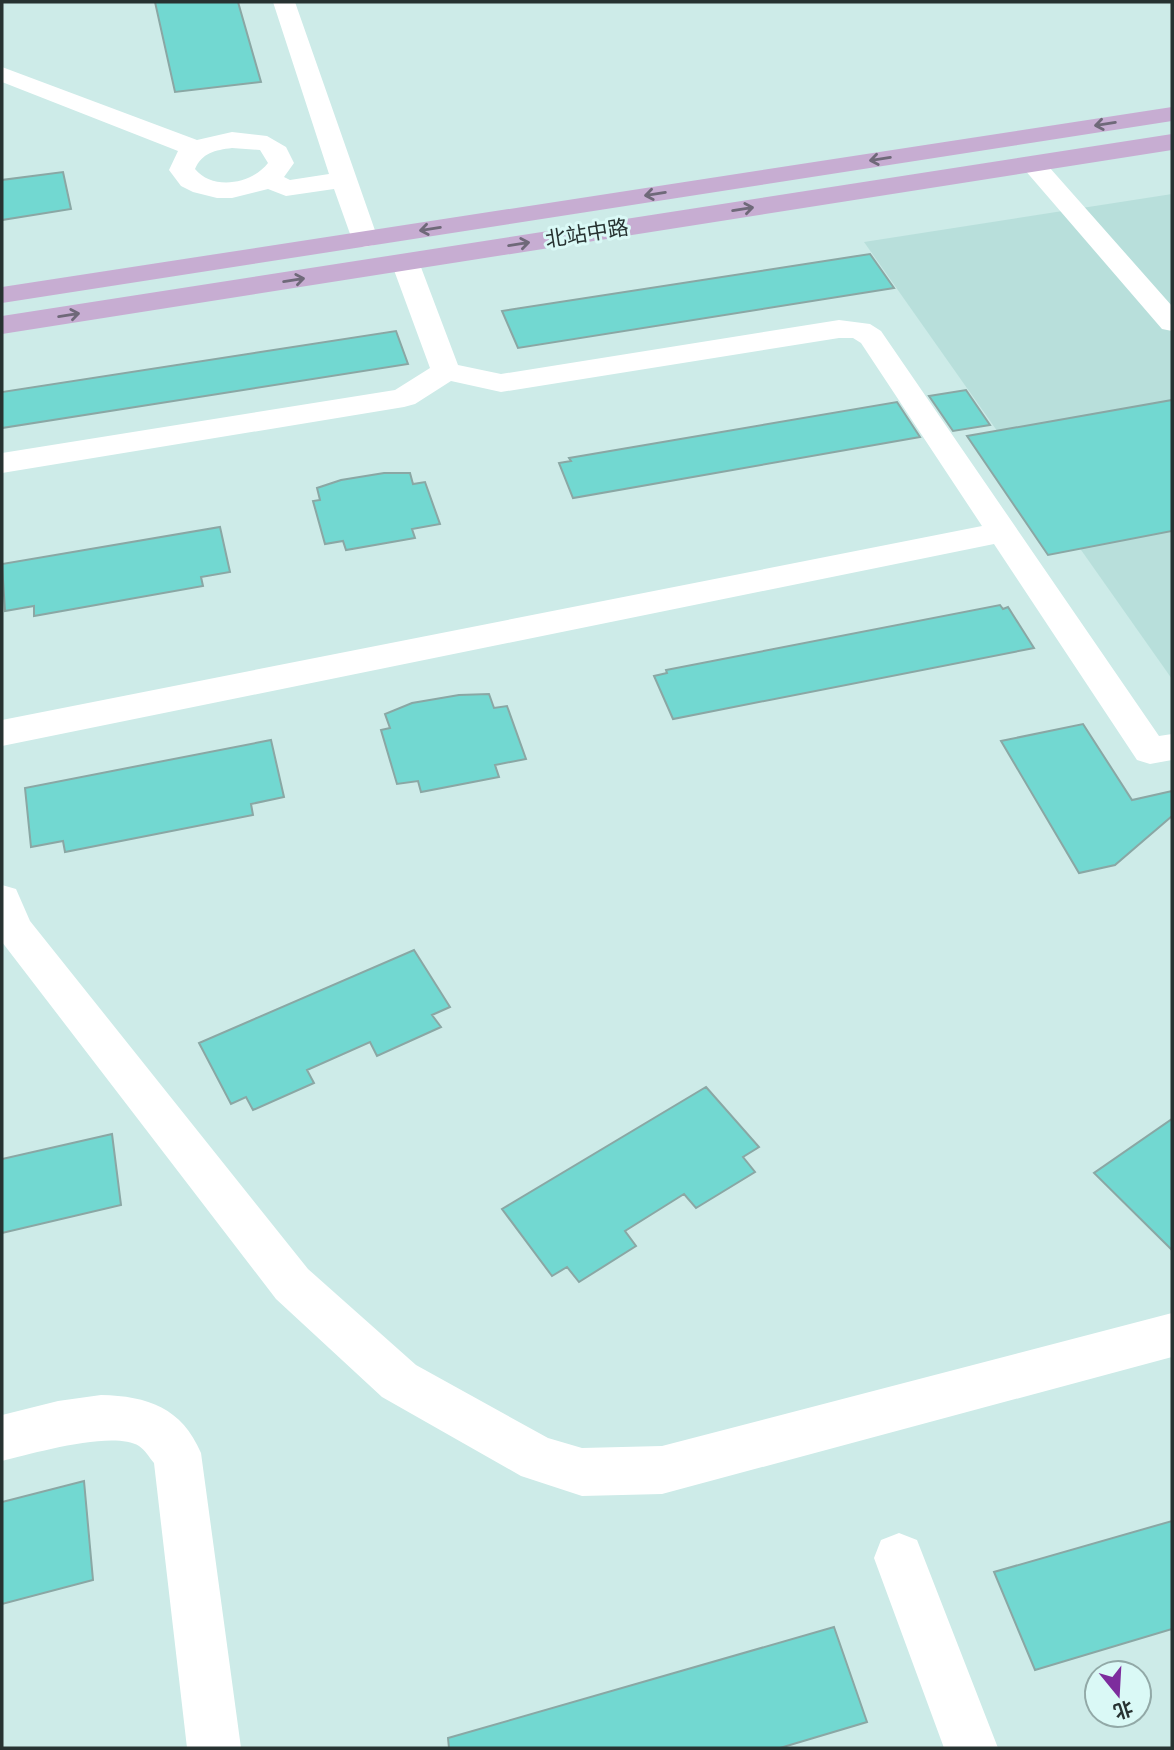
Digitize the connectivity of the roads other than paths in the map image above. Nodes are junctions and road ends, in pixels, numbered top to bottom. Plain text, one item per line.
1 (284, 2) edge
2 (2, 74) edge
3 (1172, 114) edge
4 (1172, 142) edge
5 (197, 149) junction
6 (1033, 164) junction
7 (269, 179) junction
8 (344, 180) junction
9 (364, 239) junction
10 (405, 262) junction
11 (2, 295) edge
12 (1172, 323) edge
13 (2, 326) edge
14 (446, 371) junction
15 (2, 463) edge
16 (1003, 532) junction
17 (2, 733) edge
18 (1172, 747) edge
19 (2, 900) edge
20 (1172, 1335) edge
21 (2, 1438) edge
22 (899, 1558) dead end
23 (214, 1748) edge
24 (971, 1748) edge

1 - 8 street
2 - 5 street
3 -> 9 main road, 北站中路
4 - 6 main road, 北站中路
5 - 7 street
5 - 7 street
10 -> 6 main road, 北站中路
6 - 12 street
7 - 8 street
8 - 9 street
9 - 11 main road, 北站中路
13 -> 10 main road, 北站中路
10 - 14 street
14 - 15 street
14 - 16 street
16 - 17 street
16 - 18 street
19 - 20 street
21 - 23 street
22 - 24 street

